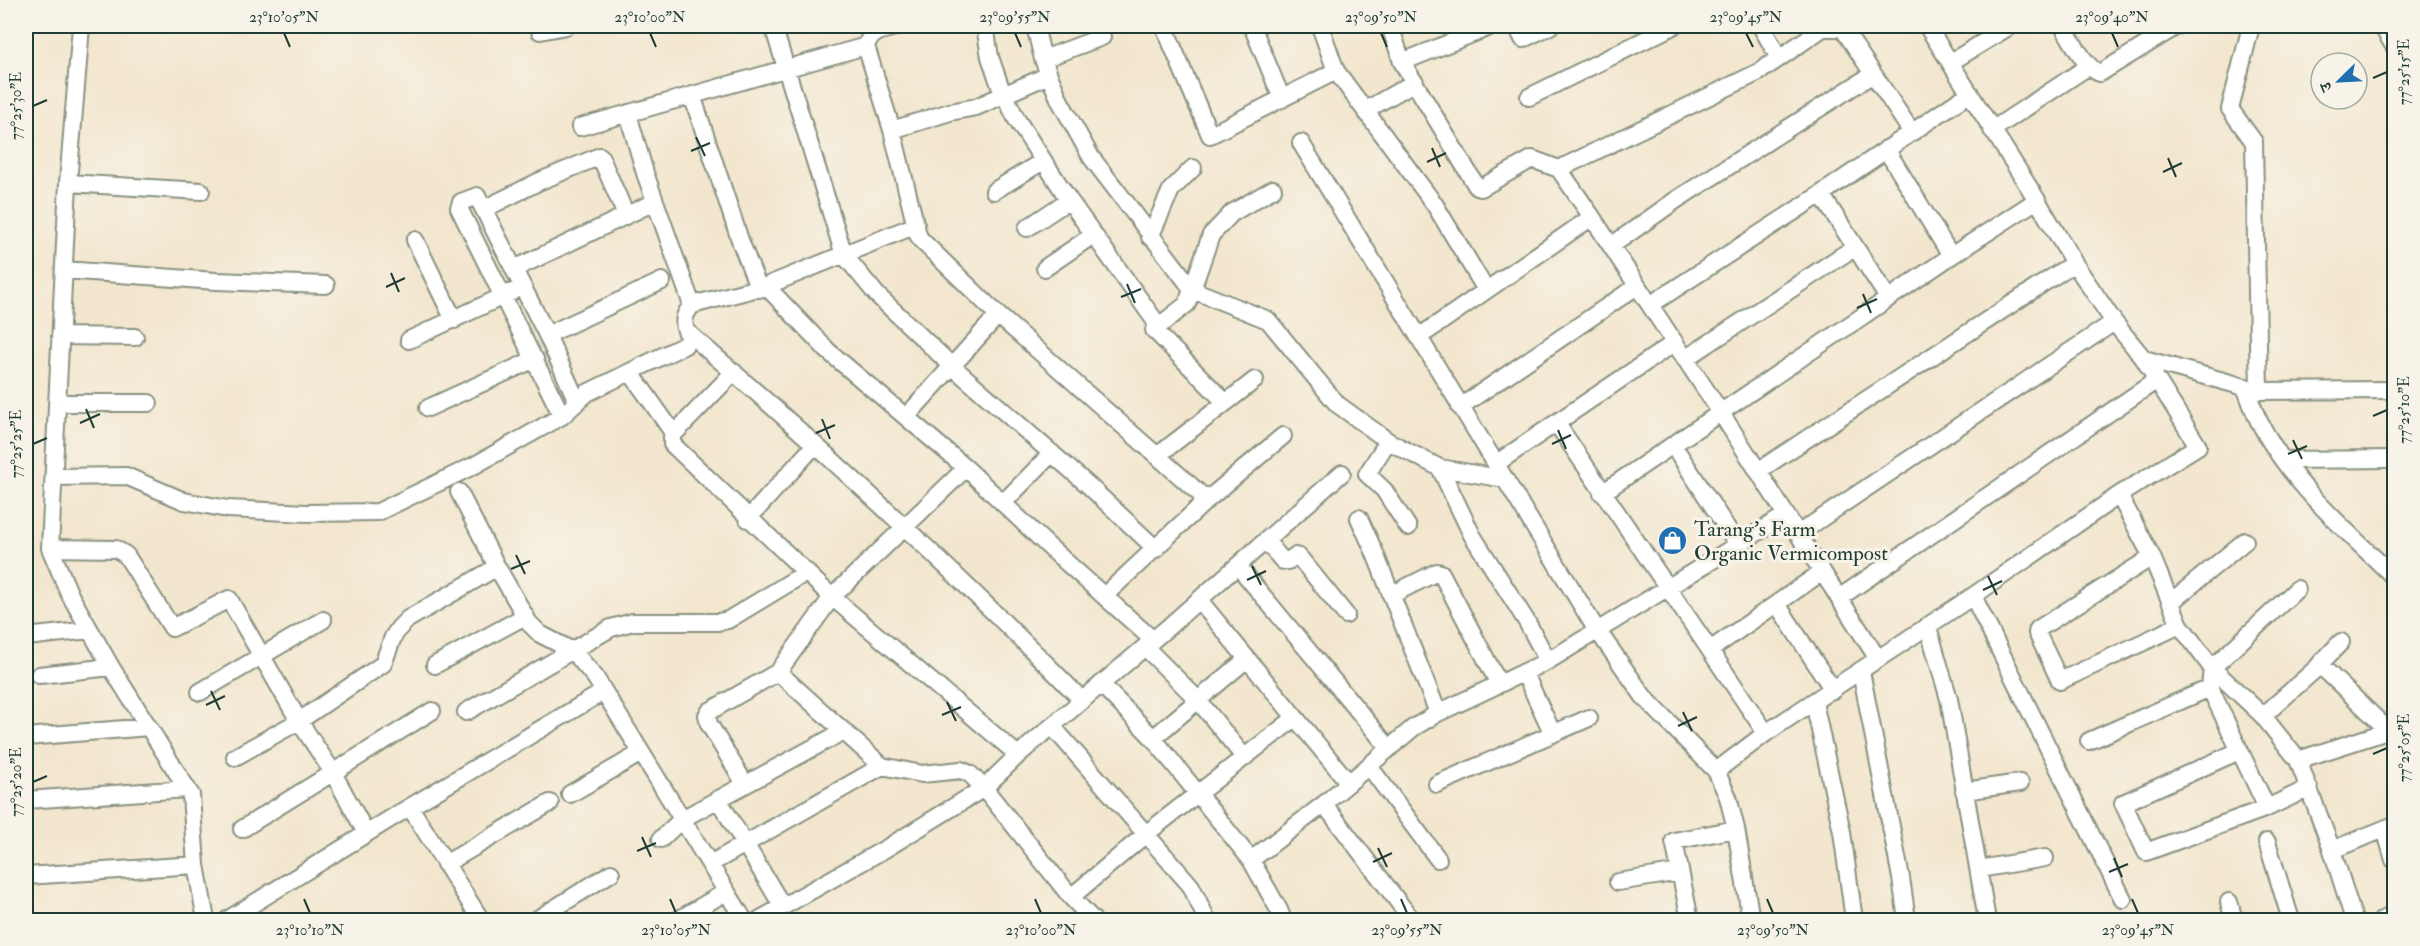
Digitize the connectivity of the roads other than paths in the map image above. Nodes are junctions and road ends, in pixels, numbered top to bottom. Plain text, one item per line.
1 (81, 26) edge
2 (566, 26) edge
3 (773, 26) edge
4 (901, 26) edge
5 (985, 26) edge
6 (1035, 26) edge
7 (1165, 26) edge
8 (1252, 26) edge
9 (1320, 26) edge
10 (1390, 26) edge
11 (1492, 26) edge
12 (1517, 26) edge
13 (1550, 26) edge
14 (1673, 26) edge
15 (1761, 26) edge
16 (1849, 26) edge
17 (1927, 26) edge
18 (2010, 26) edge
19 (2177, 26) edge
20 (2251, 26) edge
21 (2382, 26) edge
22 (2068, 27) edge
23 (540, 31) dead end
24 (1102, 37) dead end
25 (866, 46) junction
26 (2394, 46) edge
27 (1779, 58) junction
28 (1402, 62) junction
29 (1951, 62) junction
30 (2089, 66) junction
31 (1046, 67) junction
32 (787, 70) junction
33 (1336, 70) junction
34 (1873, 74) junction
35 (1415, 82) junction
36 (1970, 93) junction
37 (692, 95) junction
38 (1004, 95) junction
39 (1529, 97) dead end
40 (1282, 99) junction
41 (1366, 110) junction
42 (628, 114) junction
43 (580, 127) dead end
44 (892, 130) junction
45 (1992, 130) junction
46 (1911, 131) junction
47 (1301, 143) dead end
48 (1886, 149) junction
49 (1043, 161) junction
50 (1193, 168) dead end
51 (1559, 170) junction
52 (68, 183) junction
53 (1273, 189) dead end
54 (201, 191) dead end
55 (994, 191) dead end
56 (1821, 194) junction
57 (1069, 200) junction
58 (2037, 200) junction
59 (646, 206) dead end
60 (484, 209) junction
61 (626, 215) junction
62 (1592, 217) junction
63 (916, 225) junction
64 (1027, 228) dead end
65 (1093, 235) junction
66 (1150, 237) junction
67 (415, 240) dead end
68 (1611, 246) junction
69 (1855, 247) junction
70 (844, 255) junction
71 (1951, 256) junction
72 (2074, 263) junction
73 (1045, 268) dead end
74 (514, 269) junction
75 (64, 270) junction
76 (662, 281) dead end
77 (326, 285) dead end
78 (1637, 286) junction
79 (523, 287) junction
80 (762, 287) junction
81 (1193, 290) junction
82 (1486, 290) junction
83 (503, 296) junction
84 (1888, 298) junction
85 (692, 305) junction
86 (1650, 305) junction
87 (998, 315) junction
88 (453, 320) junction
89 (2114, 322) junction
90 (1158, 325) junction
91 (60, 336) junction
92 (547, 336) junction
93 (135, 337) dead end
94 (1419, 337) junction
95 (409, 340) dead end
96 (1674, 343) junction
97 (685, 345) dead end
98 (536, 359) junction
99 (1685, 359) junction
100 (2144, 359) junction
101 (952, 366) junction
102 (734, 372) junction
103 (631, 373) junction
104 (1255, 380) dead end
105 (2157, 380) junction
106 (2252, 389) junction
107 (2394, 390) edge
108 (577, 401) junction
109 (1225, 402) junction
110 (57, 403) junction
111 (149, 403) dead end
112 (1460, 407) junction
113 (428, 408) dead end
114 (1721, 413) junction
115 (562, 416) junction
116 (907, 416) junction
117 (1557, 424) junction
118 (674, 434) junction
119 (1282, 436) dead end
120 (1382, 436) junction
121 (1673, 445) junction
122 (814, 446) junction
123 (1052, 453) junction
124 (1157, 456) junction
125 (2394, 459) edge
126 (2283, 460) junction
127 (1497, 463) junction
128 (966, 468) junction
129 (1440, 468) junction
130 (1758, 471) junction
131 (1342, 473) dead end
132 (54, 477) junction
133 (1505, 478) junction
134 (459, 492) dead end
135 (1602, 493) junction
136 (2118, 495) junction
137 (1207, 500) junction
138 (1003, 503) junction
139 (1786, 515) junction
140 (1359, 518) dead end
141 (748, 519) junction
142 (904, 527) junction
143 (1408, 527) dead end
144 (1798, 534) junction
145 (1266, 541) junction
146 (2245, 541) dead end
147 (1738, 545) junction
148 (50, 548) junction
149 (1156, 549) junction
150 (2152, 557) junction
151 (1238, 566) junction
152 (497, 567) junction
153 (807, 572) junction
154 (1822, 572) junction
155 (2394, 578) edge
156 (1667, 588) junction
157 (2297, 589) dead end
158 (1391, 595) junction
159 (1104, 596) junction
160 (1973, 596) junction
161 (832, 597) junction
162 (1839, 598) junction
163 (1198, 600) junction
164 (2171, 602) junction
165 (1776, 604) junction
166 (1346, 615) dead end
167 (525, 616) junction
168 (322, 620) dead end
169 (2180, 625) junction
170 (1928, 627) junction
171 (90, 630) junction
172 (1598, 631) junction
173 (26, 637) edge
174 (2342, 642) dead end
175 (1149, 643) junction
176 (1710, 650) junction
177 (573, 651) junction
178 (262, 656) junction
179 (1247, 659) junction
180 (1878, 659) junction
181 (1548, 661) junction
182 (435, 665) dead end
183 (2319, 665) junction
184 (111, 667) junction
185 (2212, 668) junction
186 (1861, 671) junction
187 (778, 672) junction
188 (1524, 672) junction
189 (39, 675) dead end
190 (1101, 684) junction
191 (1499, 684) junction
192 (2211, 688) junction
193 (1833, 690) junction
194 (200, 692) dead end
195 (603, 692) junction
196 (1082, 700) junction
197 (1198, 700) junction
198 (1814, 702) junction
199 (432, 711) dead end
200 (466, 712) dead end
201 (1438, 713) junction
202 (2263, 716) junction
203 (1295, 718) junction
204 (1589, 718) dead end
205 (299, 721) junction
206 (1052, 726) junction
207 (149, 727) junction
208 (2392, 730) edge
209 (843, 731) junction
210 (1766, 733) junction
211 (1553, 734) junction
212 (26, 737) edge
213 (1153, 738) junction
214 (2090, 741) dead end
215 (1389, 748) junction
216 (2239, 751) junction
217 (641, 753) junction
218 (1018, 754) junction
219 (235, 757) dead end
220 (1244, 757) junction
221 (2298, 760) junction
222 (882, 766) junction
223 (1369, 766) junction
224 (332, 771) junction
225 (1716, 771) junction
226 (1349, 783) junction
227 (2020, 783) dead end
228 (745, 784) junction
229 (1437, 784) dead end
230 (984, 788) junction
231 (2309, 788) junction
232 (187, 789) junction
233 (1964, 791) junction
234 (570, 794) dead end
235 (1198, 794) junction
236 (718, 799) junction
237 (26, 800) edge
238 (550, 803) dead end
239 (1324, 804) junction
240 (410, 807) junction
241 (2267, 808) junction
242 (682, 819) junction
243 (2390, 827) edge
244 (242, 829) dead end
245 (1736, 829) junction
246 (366, 833) junction
247 (1147, 833) junction
248 (661, 839) dead end
249 (2267, 842) dead end
250 (746, 843) junction
251 (2332, 850) junction
252 (2045, 858) dead end
253 (1438, 859) dead end
254 (1251, 860) junction
255 (2394, 860) edge
256 (445, 864) junction
257 (710, 864) junction
258 (196, 866) junction
259 (1979, 870) junction
260 (1680, 872) junction
261 (611, 873) dead end
262 (26, 876) edge
263 (1618, 882) dead end
264 (726, 892) junction
265 (1071, 897) junction
266 (2123, 899) dead end
267 (2229, 902) dead end
268 (783, 907) junction
269 (2394, 915) edge
270 (1091, 920) edge
271 (1410, 920) edge
272 (206, 921) edge
273 (227, 921) edge
274 (481, 921) edge
275 (536, 921) edge
276 (678, 921) edge
277 (744, 921) edge
278 (759, 921) edge
279 (1207, 921) edge
280 (1283, 921) edge
281 (1690, 921) edge
282 (1751, 921) edge
283 (1854, 921) edge
284 (1907, 921) edge
285 (1987, 921) edge
286 (2234, 921) edge
287 (2291, 921) edge
288 (2354, 921) edge
289 (2382, 921) edge

1 - 52 street
2 - 23 street
3 - 32 street
4 - 25 street
5 - 38 street
6 - 31 street
7 - 40 street
8 - 40 street
9 - 33 street
10 - 28 street
11 - 28 street
12 - 13 street
14 - 39 street
15 - 27 street
16 - 27 street
16 - 34 street
17 - 29 street
18 - 29 street
19 - 30 street
20 - 106 street
21 - 26 street
22 - 30 street
24 - 31 street
25 - 32 street
25 - 44 street
27 - 51 street
28 - 35 street
29 - 36 street
30 - 45 street
31 - 38 street
31 - 66 street
32 - 37 street
32 - 70 street
33 - 40 street
33 - 41 street
34 - 46 street
34 - 68 street
35 - 41 street
35 - 51 street
36 - 45 street
36 - 46 street
37 - 42 street
37 - 80 street
38 - 44 street
38 - 49 street
41 - 82 street
42 - 43 street
42 - 85 street
44 - 63 street
45 - 58 street
46 - 48 street
47 - 94 street
48 - 56 street
48 - 71 street
49 - 55 street
49 - 57 street
50 - 66 street
51 - 62 street
52 - 54 street
52 - 75 street
53 - 81 street
56 - 69 street
56 - 86 street
57 - 64 street
57 - 65 street
58 - 71 street
58 - 72 street
59 - 61 street
60 - 61 street
60 - 74 street
60 - 83 street
61 - 74 street
62 - 68 street
62 - 82 street
63 - 70 street
63 - 87 street
65 - 73 street
65 - 90 street
66 - 81 street
67 - 88 street
68 - 78 street
69 - 84 street
69 - 99 street
70 - 80 street
70 - 101 street
71 - 84 street
72 - 89 street
72 - 130 street
74 - 79 street
75 - 77 street
75 - 91 street
76 - 92 street
78 - 86 street
78 - 112 street
79 - 83 street
79 - 92 street
80 - 85 street
80 - 116 street
81 - 90 street
81 - 120 street
82 - 94 street
83 - 88 street
83 - 98 street
84 - 114 street
85 - 102 street
86 - 96 street
87 - 101 street
87 - 124 street
88 - 95 street
89 - 100 street
89 - 144 street
90 - 109 street
91 - 93 street
91 - 110 street
92 - 108 street
94 - 112 street
96 - 99 street
96 - 117 street
97 - 103 street
98 - 113 street
98 - 115 street
99 - 114 street
100 - 105 street
100 - 106 street
101 - 116 street
101 - 123 street
102 - 118 street
102 - 122 street
103 - 108 street
103 - 118 street
104 - 109 street
105 - 136 street
105 - 162 street
106 - 107 street
106 - 126 street
108 - 115 street
109 - 124 street
110 - 111 street
110 - 132 street
112 - 127 street
114 - 121 street
114 - 130 street
115 - 132 street
116 - 128 street
117 - 127 street
117 - 135 street
118 - 141 street
119 - 137 street
120 - 129 street
120 - 143 street
121 - 135 street
121 - 147 street
122 - 141 street
122 - 142 street
123 - 138 street
123 - 149 street
124 - 137 street
125 - 126 street
126 - 155 street
127 - 133 street
128 - 138 street
128 - 142 street
129 - 133 street
129 - 181 street
130 - 139 street
131 - 145 street
132 - 148 street
133 - 172 street
134 - 152 street
135 - 156 street
136 - 150 street
136 - 160 street
137 - 149 street
138 - 159 street
139 - 144 street
139 - 147 street
140 - 158 street
141 - 153 street
142 - 161 street
142 - 196 street
144 - 154 street
145 - 151 street
145 - 166 street
146 - 164 street
147 - 156 street
148 - 171 street
148 - 178 street
149 - 159 street
150 - 164 street
150 - 169 street
151 - 163 street
151 - 215 street
152 - 167 street
152 - 205 street
153 - 161 street
153 - 177 street
154 - 162 street
154 - 165 street
156 - 172 street
156 - 176 street
157 - 185 street
158 - 191 street
158 - 201 street
159 - 175 street
160 - 170 street
160 - 266 street
161 - 187 street
161 - 218 street
162 - 180 street
163 - 175 street
163 - 179 street
164 - 169 street
165 - 176 street
165 - 193 street
167 - 177 street
167 - 182 street
168 - 178 street
169 - 185 street
170 - 180 street
170 - 233 street
171 - 173 street
171 - 184 street
172 - 181 street
172 - 225 street
174 - 183 street
175 - 190 street
175 - 197 street
176 - 210 street
177 - 195 street
177 - 200 street
178 - 194 street
178 - 205 street
179 - 197 street
179 - 203 street
180 - 186 street
181 - 188 street
183 - 202 street
183 - 208 street
184 - 189 street
184 - 207 street
185 - 192 street
185 - 202 street
186 - 193 street
186 - 284 street
187 - 209 street
187 - 228 street
188 - 191 street
188 - 211 street
190 - 196 street
190 - 213 street
191 - 201 street
192 - 214 street
192 - 216 street
193 - 198 street
195 - 217 street
195 - 240 street
196 - 206 street
197 - 213 street
197 - 220 street
198 - 210 street
198 - 283 street
199 - 224 street
201 - 215 street
202 - 221 street
203 - 220 street
203 - 226 street
204 - 211 street
205 - 219 street
205 - 224 street
206 - 218 street
206 - 247 street
207 - 212 street
207 - 232 street
208 - 221 street
209 - 222 street
209 - 228 street
210 - 225 street
211 - 229 street
213 - 235 street
215 - 223 street
216 - 241 street
216 - 241 street
217 - 234 street
217 - 242 street
218 - 230 street
220 - 235 street
221 - 231 street
222 - 230 street
222 - 250 street
223 - 226 street
223 - 253 street
224 - 244 street
224 - 246 street
225 - 245 street
226 - 239 street
227 - 233 street
228 - 236 street
230 - 265 street
230 - 268 street
231 - 241 street
231 - 251 street
232 - 237 street
232 - 258 street
233 - 259 street
235 - 247 street
235 - 254 street
236 - 242 street
236 - 250 street
238 - 256 street
239 - 254 street
239 - 271 street
240 - 246 street
240 - 256 street
242 - 248 street
242 - 257 street
243 - 251 street
243 - 255 street
245 - 260 street
245 - 282 street
246 - 273 street
247 - 265 street
247 - 279 street
249 - 287 street
250 - 257 street
250 - 268 street
251 - 288 street
252 - 259 street
254 - 280 street
256 - 274 street
257 - 264 street
258 - 262 street
258 - 272 street
259 - 285 street
260 - 263 street
260 - 281 street
261 - 275 street
264 - 276 street
264 - 277 street
265 - 270 street
267 - 286 street
268 - 278 street
269 - 289 street

